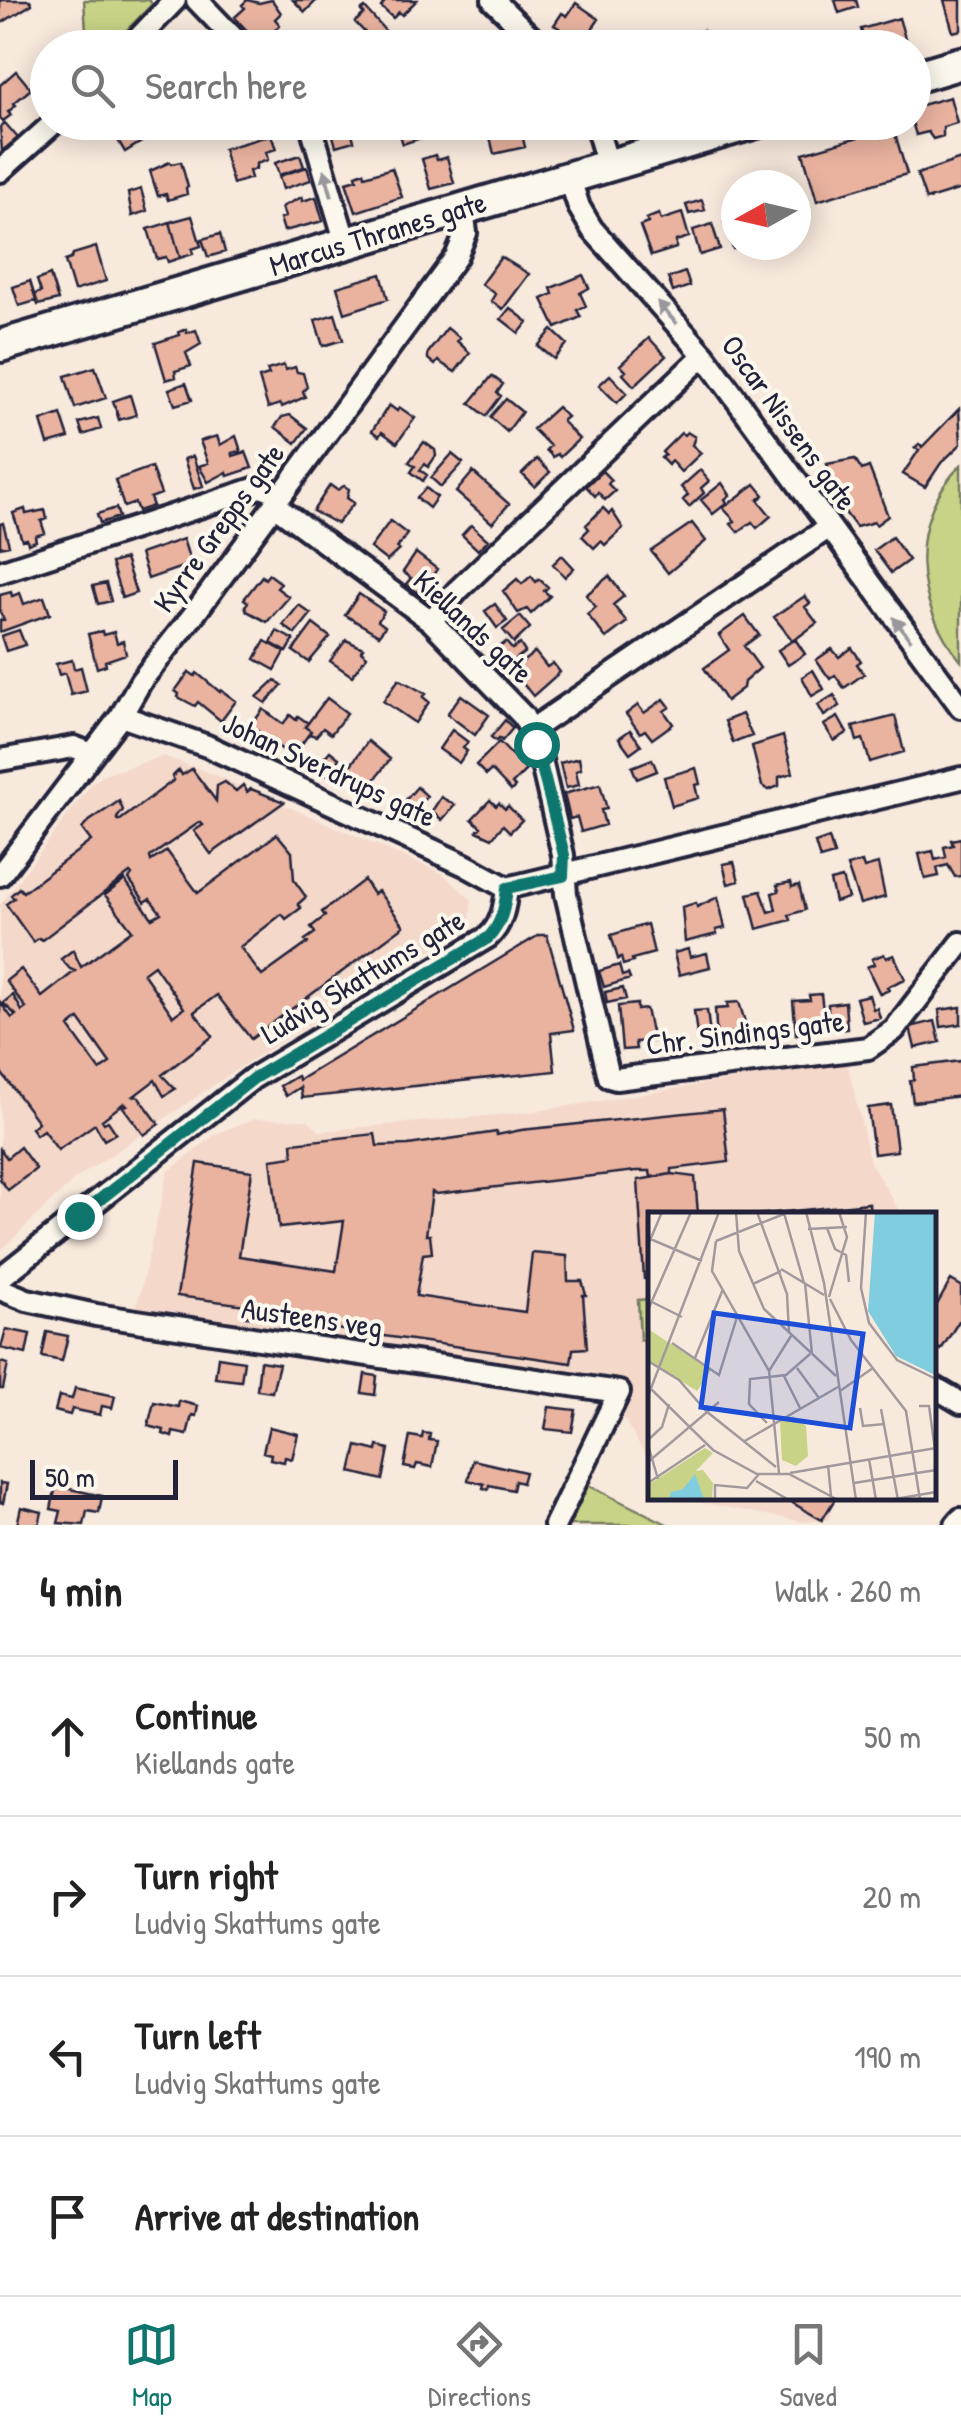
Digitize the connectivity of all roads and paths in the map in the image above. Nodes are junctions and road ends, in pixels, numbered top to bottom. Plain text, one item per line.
1 (175, 0) edge
2 (197, 0) edge
3 (493, 0) edge
4 (146, 30) edge
5 (226, 30) edge
6 (524, 30) edge
7 (961, 63) edge
8 (931, 71) edge
9 (35, 140) edge
10 (315, 140) edge
11 (600, 140) edge
12 (694, 140) edge
13 (608, 165) junction
14 (0, 171) edge
15 (570, 176) junction
16 (462, 209) junction
17 (346, 244) junction
18 (0, 346) edge
19 (704, 355) junction
20 (277, 500) junction
21 (828, 528) junction
22 (0, 572) edge
23 (431, 621) junction
24 (961, 707) edge
25 (121, 716) junction
26 (531, 730) junction
27 (92, 754) junction
28 (0, 760) edge
29 (961, 778) edge
30 (0, 875) edge
31 (563, 876) junction
32 (507, 888) junction
33 (961, 943) edge
34 (610, 1076) joint
35 (0, 1278) edge
36 (0, 1289) edge
37 (936, 1387) edge
38 (961, 1403) edge
39 (961, 1519) edge
40 (554, 1525) edge
41 (956, 1525) edge

1 - 4 street
2 - 5 street
3 - 6 street
7 - 8 main road
9 - 14 street
17 -> 10 street
11 - 13 street
12 - 13 main road, Marcus Thranes gate
13 - 15 main road, Marcus Thranes gate
15 - 16 main road, Marcus Thranes gate
19 -> 15 street, Oscar Nissens gate
16 - 17 main road, Marcus Thranes gate
16 - 20 street, Kyrre Grepps gate
17 - 18 main road, Marcus Thranes gate
19 - 21 street, Oscar Nissens gate
19 - 23 street
20 - 22 street
20 - 23 street, Kiellands gate
20 - 25 street, Kyrre Grepps gate
24 -> 21 street, Oscar Nissens gate
21 - 26 street
23 - 26 street, Kiellands gate
25 - 27 street, Kyrre Grepps gate
25 - 32 street, Johan Sverdrups gate
26 - 31 street, Kiellands gate
27 - 28 street
27 - 30 street, Kyrre Grepps gate
29 - 31 street
31 - 32 street
31 - 34 street, Kiellands gate
32 - 35 street, Ludvig Skattums gate
33 - 34 street, Chr. Sindings gate
36 - 40 street, Austeens veg
37 - 38 street
39 - 41 street

